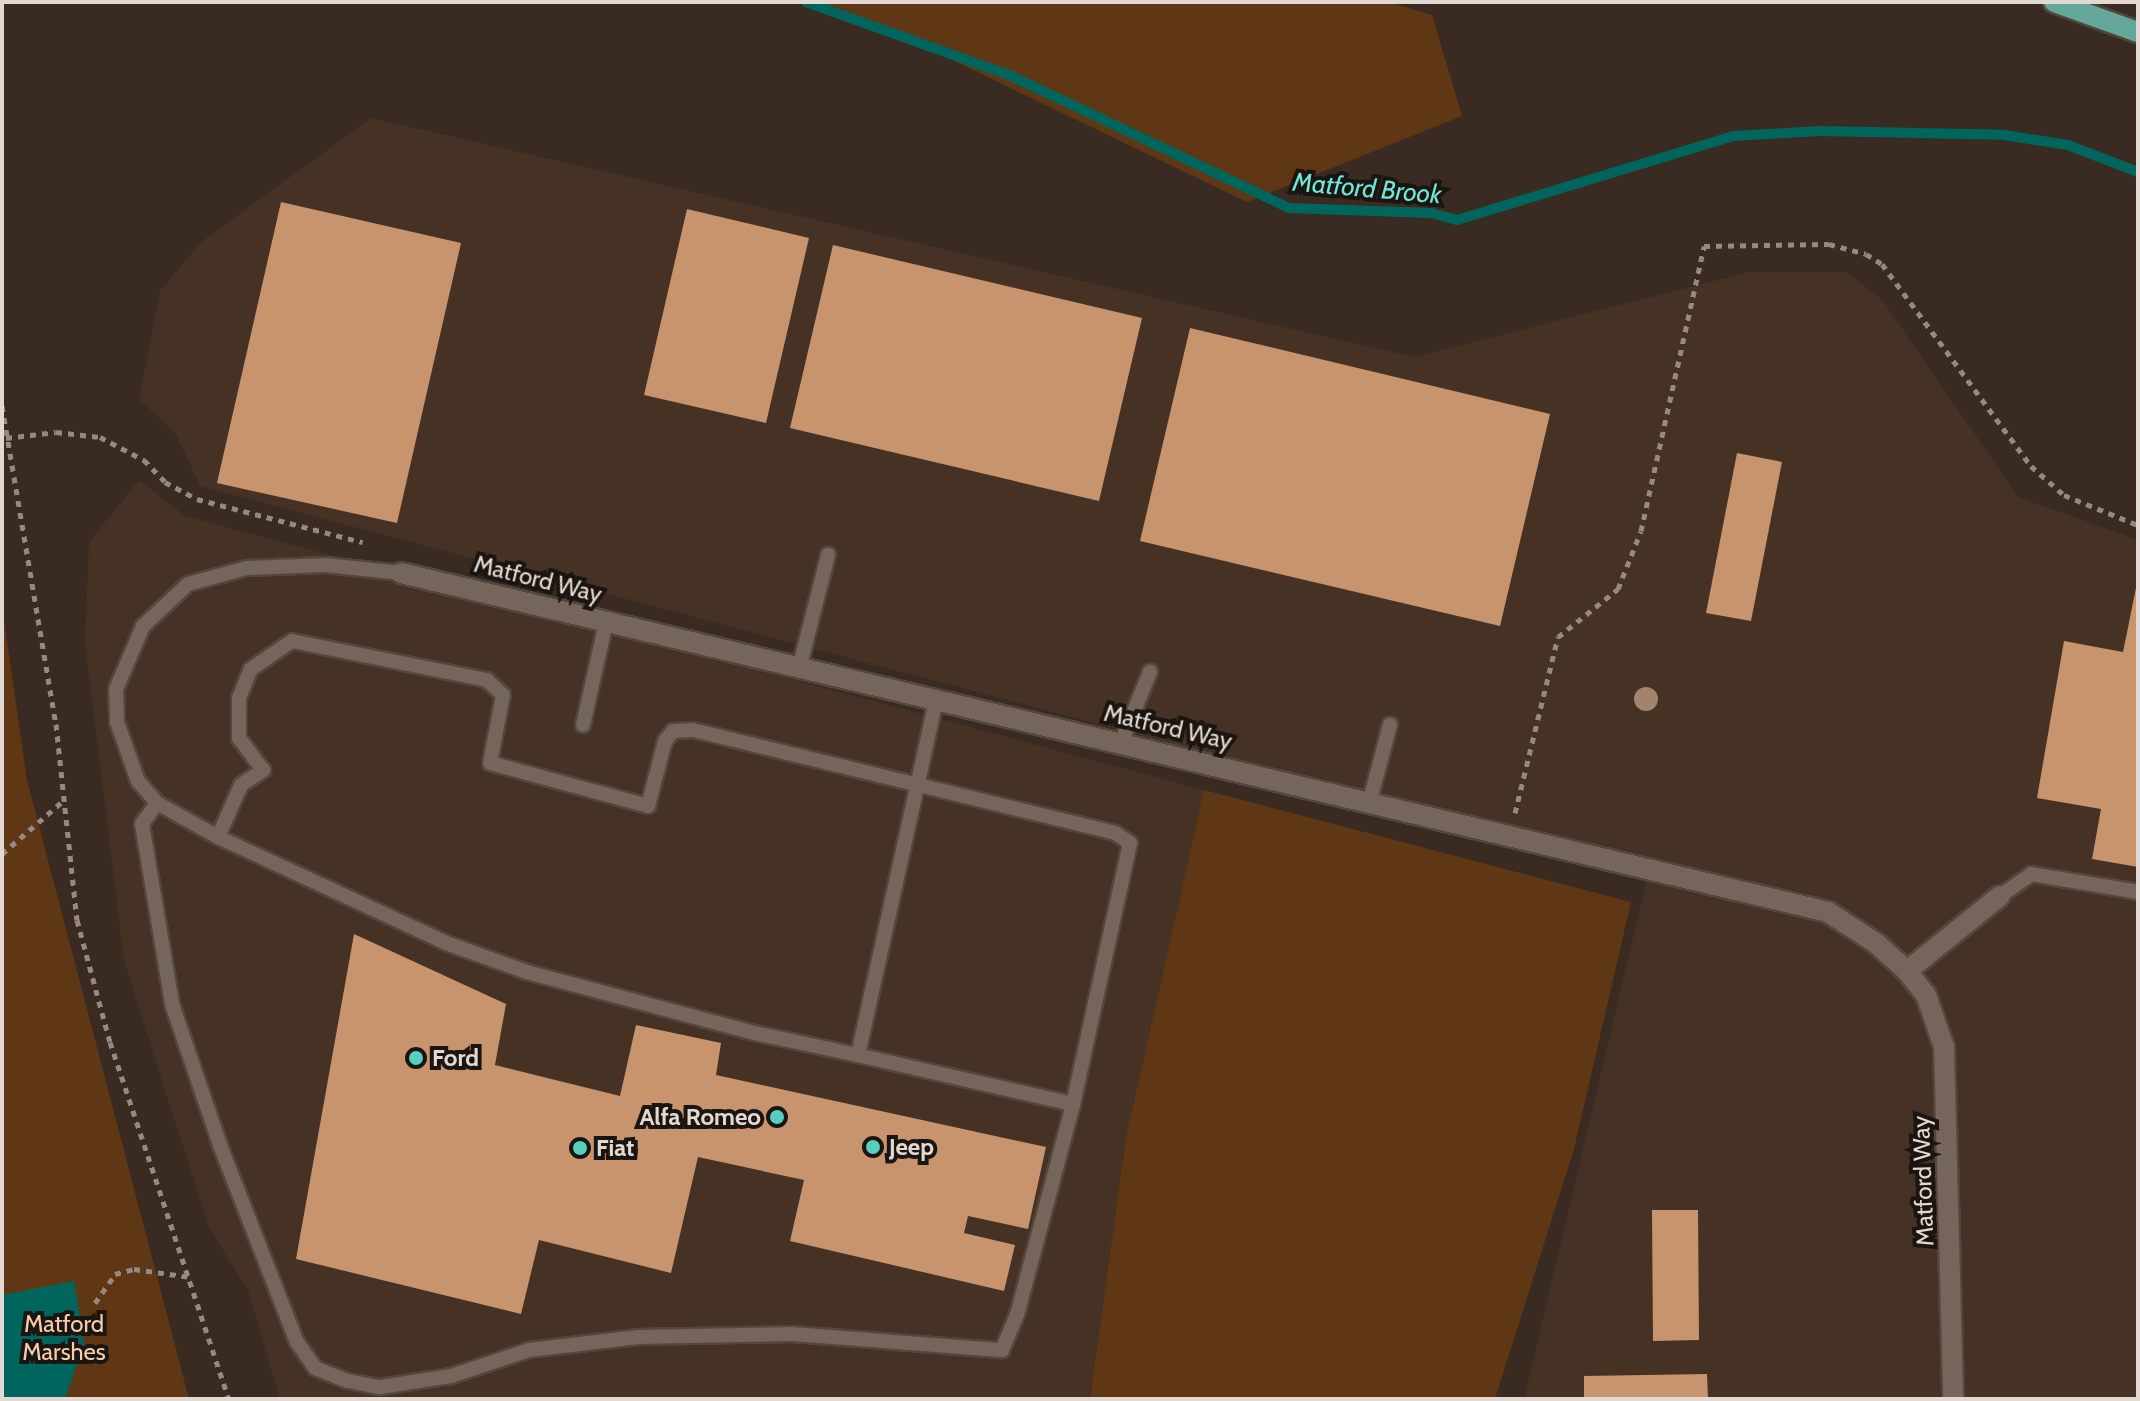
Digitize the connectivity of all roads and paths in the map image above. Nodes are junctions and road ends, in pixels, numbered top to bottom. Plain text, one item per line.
1 (2054, 2) edge
2 (2138, 32) edge
3 (2, 406) edge
4 (6, 438) junction
5 (2138, 525) edge
6 (378, 545) dead end
7 (828, 555) dead end
8 (401, 573) joint
9 (606, 622) junction
10 (799, 669) junction
11 (1150, 672) dead end
12 (936, 701) junction
13 (583, 725) dead end
14 (1390, 725) dead end
15 (1121, 743) junction
16 (915, 787) junction
17 (64, 799) junction
18 (1370, 800) junction
19 (157, 803) junction
20 (1511, 833) junction
21 (218, 837) junction
22 (2, 854) edge
23 (2138, 892) edge
24 (2000, 896) joint
25 (1907, 971) junction
26 (858, 1055) junction
27 (1073, 1104) junction
28 (190, 1277) junction
29 (95, 1303) dead end
30 (229, 1399) edge
31 (1953, 1399) edge

1 - 2 main road
3 - 4 path
4 - 6 path
4 - 17 path
5 - 20 path
7 - 10 lane
8 - 9 street, Matford Way
8 - 19 lane
9 - 10 street, Matford Way
9 - 13 lane
10 - 12 street, Matford Way
11 - 15 lane
12 - 15 street, Matford Way
12 - 16 lane
14 - 18 lane
15 - 18 street, Matford Way
16 - 21 lane
16 - 26 lane
16 - 27 lane
17 - 22 path
17 - 28 path
18 - 20 street, Matford Way
19 - 21 lane
19 - 27 lane
20 - 25 street, Matford Way
21 - 26 lane
23 - 24 lane
24 - 25 street
25 - 31 street, Matford Way
26 - 27 lane
28 - 29 path
28 - 30 path

